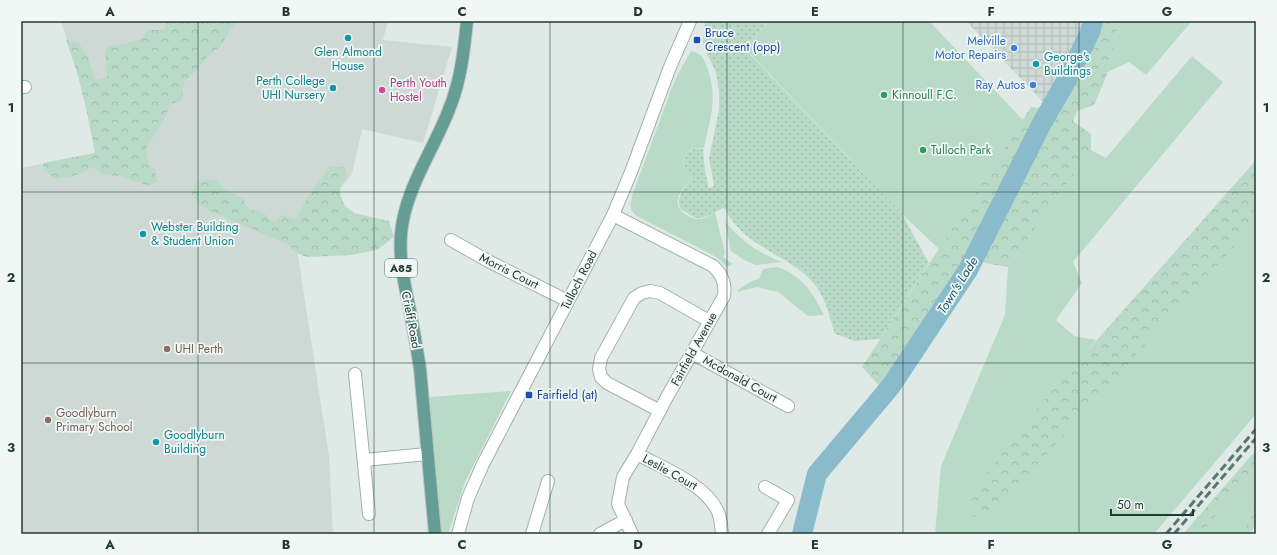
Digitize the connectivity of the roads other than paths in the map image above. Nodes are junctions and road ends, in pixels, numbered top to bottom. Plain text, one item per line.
1 (467, 21) edge
2 (690, 21) edge
3 (613, 215) junction
4 (451, 240) dead end
5 (568, 301) junction
6 (709, 321) junction
7 (692, 353) junction
8 (355, 374) dead end
9 (788, 406) dead end
10 (660, 411) junction
11 (427, 454) junction
12 (637, 454) junction
13 (364, 460) junction
14 (548, 481) dead end
15 (765, 487) dead end
16 (369, 514) dead end
17 (626, 520) junction
18 (435, 534) edge
19 (458, 534) edge
20 (532, 534) edge
21 (600, 534) edge
22 (632, 534) edge
23 (722, 534) edge
24 (768, 534) edge

1 - 11 main road, Crieff Road / A85
2 - 3 street, Tulloch Road
3 - 5 street, Tulloch Road
3 - 6 street, Fairfield Avenue
4 - 5 street, Morris Court
5 - 19 street, Tulloch Road
6 - 7 street, Fairfield Avenue
6 - 10 street
7 - 9 street, Mcdonald Court
7 - 10 street, Fairfield Avenue
8 - 13 street
10 - 12 street, Fairfield Avenue
11 - 13 street
11 - 18 main road, Crieff Road / A85
12 - 17 street, Fairfield Avenue
12 - 23 street, Leslie Court
13 - 16 street
14 - 20 street
15 - 24 street
17 - 21 street
17 - 22 street, Fairfield Avenue

